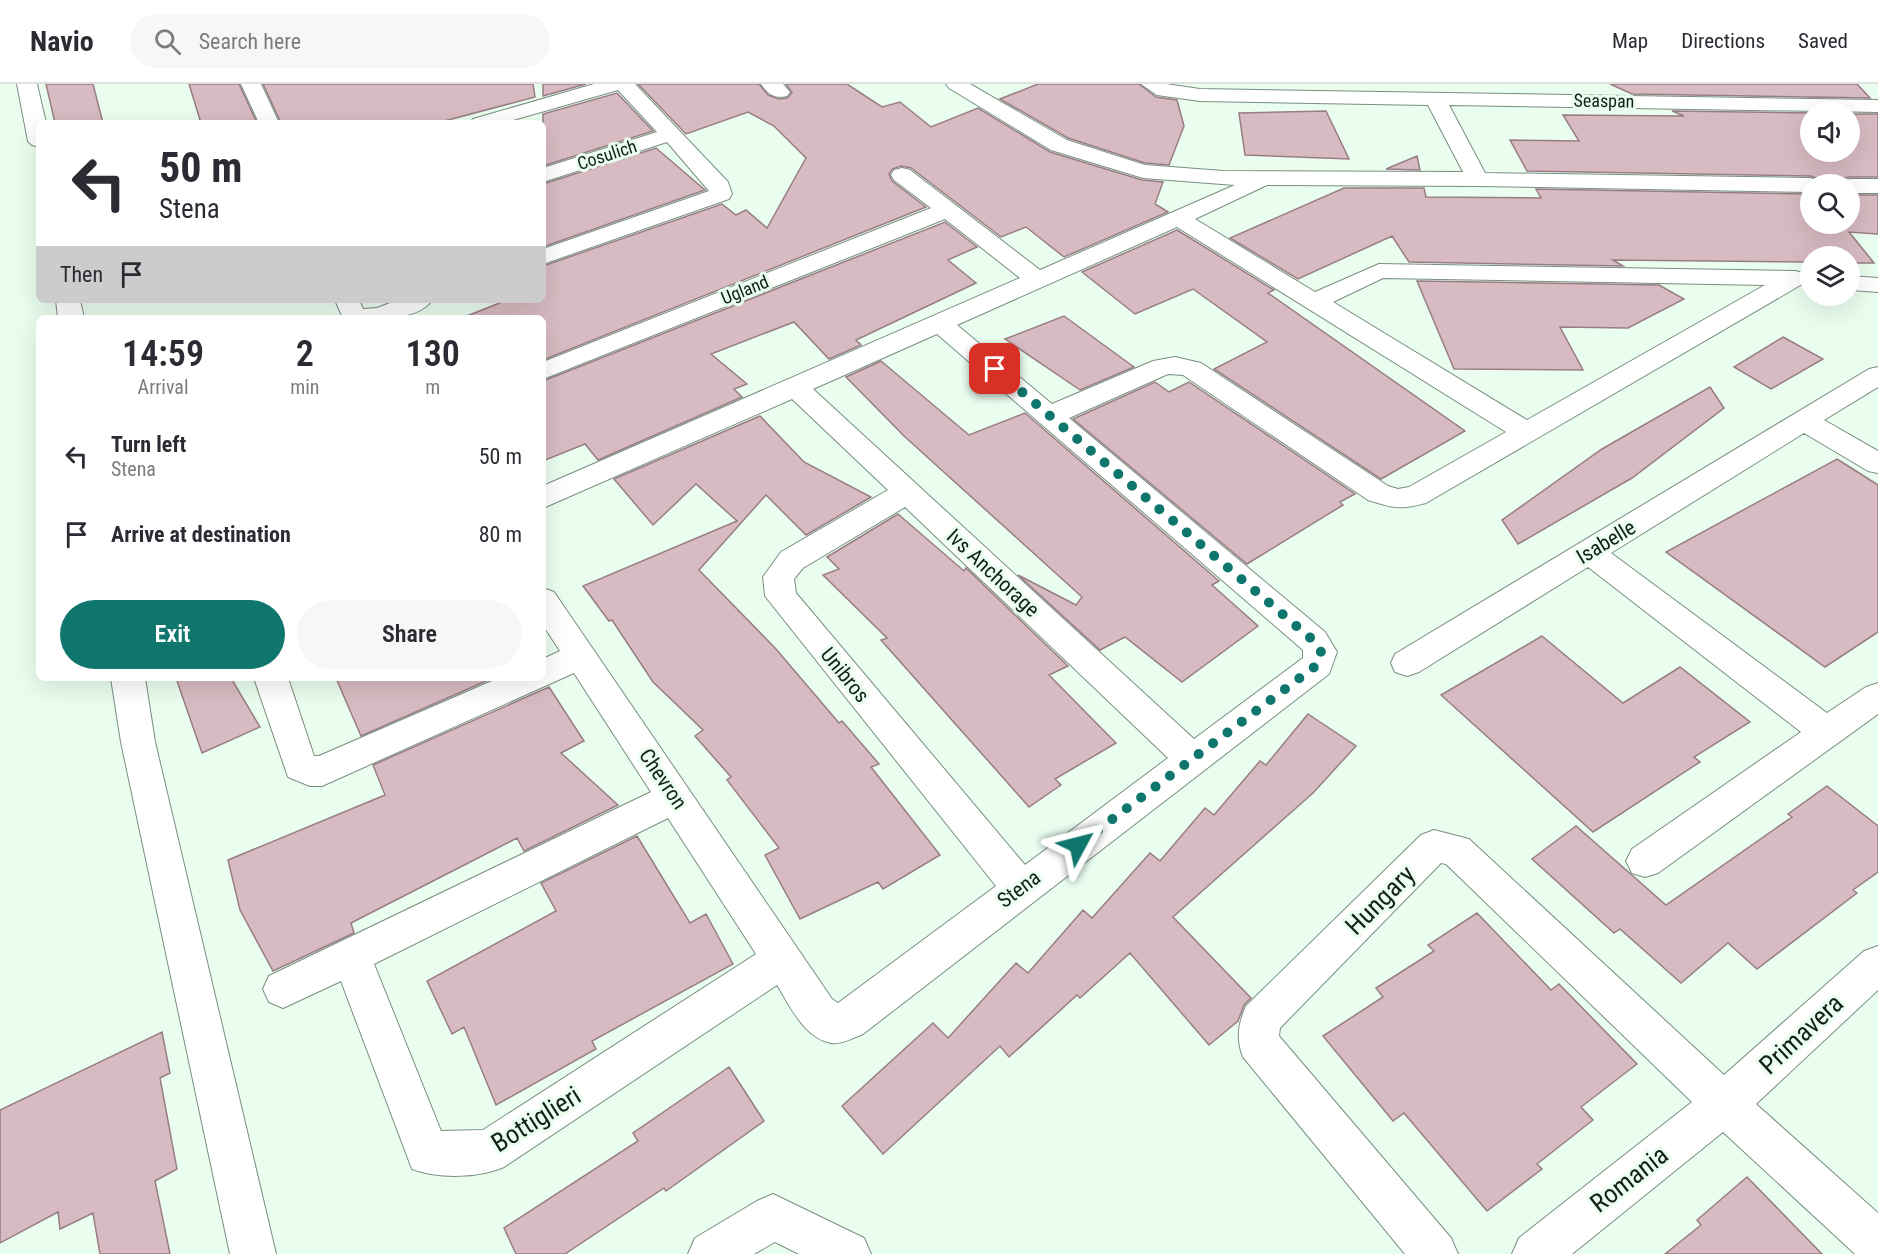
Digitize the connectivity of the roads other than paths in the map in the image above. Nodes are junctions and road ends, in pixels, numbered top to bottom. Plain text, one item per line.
1 (27, 84) edge
2 (251, 84) edge
3 (616, 84) edge
4 (624, 84) edge
5 (956, 84) edge
6 (1151, 84) edge
7 (1570, 84) edge
8 (1434, 98) junction
9 (1606, 100) junction
10 (1878, 106) edge
11 (268, 120) edge
12 (490, 120) edge
13 (36, 127) edge
14 (671, 134) junction
15 (546, 174) edge
16 (902, 175) dead end
17 (1270, 177) junction
18 (1478, 179) junction
19 (1800, 185) edge
20 (1860, 186) edge
21 (1878, 186) edge
22 (947, 210) junction
23 (1178, 218) junction
24 (546, 256) edge
25 (1800, 279) edge
26 (1038, 280) junction
27 (1800, 281) edge
28 (1860, 284) edge
29 (1878, 285) edge
30 (1314, 302) junction
31 (412, 303) edge
32 (378, 315) edge
33 (940, 323) junction
34 (546, 370) edge
35 (1878, 375) edge
36 (795, 387) junction
37 (1050, 416) junction
38 (1805, 421) junction
39 (1527, 433) junction
40 (1878, 464) edge
41 (907, 492) junction
42 (546, 497) edge
43 (1589, 552) junction
44 (546, 604) edge
45 (581, 656) junction
46 (1407, 663) dead end
47 (546, 672) edge
48 (128, 681) edge
49 (272, 681) edge
50 (525, 681) edge
51 (1878, 696) edge
52 (1827, 732) junction
53 (1191, 758) junction
54 (675, 797) junction
55 (1645, 861) dead end
56 (1021, 888) junction
57 (351, 956) junction
58 (783, 959) junction
59 (1878, 964) edge
60 (283, 989) dead end
61 (1724, 1104) junction
62 (1878, 1244) edge
63 (253, 1254) edge
64 (711, 1254) edge
65 (848, 1254) edge
66 (1435, 1254) edge
67 (1535, 1254) edge

1 - 13 street
2 - 11 street
3 - 12 street
4 - 14 street
5 - 17 street
6 - 8 street, Seaspan
7 - 9 street
8 - 9 street, Seaspan
8 - 18 street
9 - 10 street, Seaspan
14 - 15 street, Cosulich
14 - 24 street
16 - 22 street
17 - 18 street
17 - 23 street
18 - 19 street
20 - 21 street
22 - 26 street
22 - 34 street, Ugland
23 - 26 street
23 - 30 street
25 - 30 street
26 - 33 street
27 - 39 street
28 - 29 street
30 - 39 street
31 - 32 street
33 - 36 street
33 - 37 street, Stena
35 - 38 street, Isabelle
36 - 41 street, Ivs Anchorage
36 - 42 street
37 - 39 street
37 - 53 street, Stena
38 - 40 street
38 - 43 street, Isabelle
41 - 53 street, Ivs Anchorage
41 - 56 street, Unibros
43 - 46 street, Isabelle
43 - 52 street
44 - 45 street, Chevron
45 - 47 street
45 - 54 street, Chevron
48 - 63 street
49 - 50 street
51 - 52 street
52 - 55 street
53 - 56 street, Stena
54 - 57 street
54 - 58 street, Chevron
56 - 58 street, Stena
57 - 58 street, Bottiglieri
57 - 60 street
59 - 61 street, Primavera
61 - 62 street
61 - 66 street, Hungary
61 - 67 street, Romania
64 - 65 street

